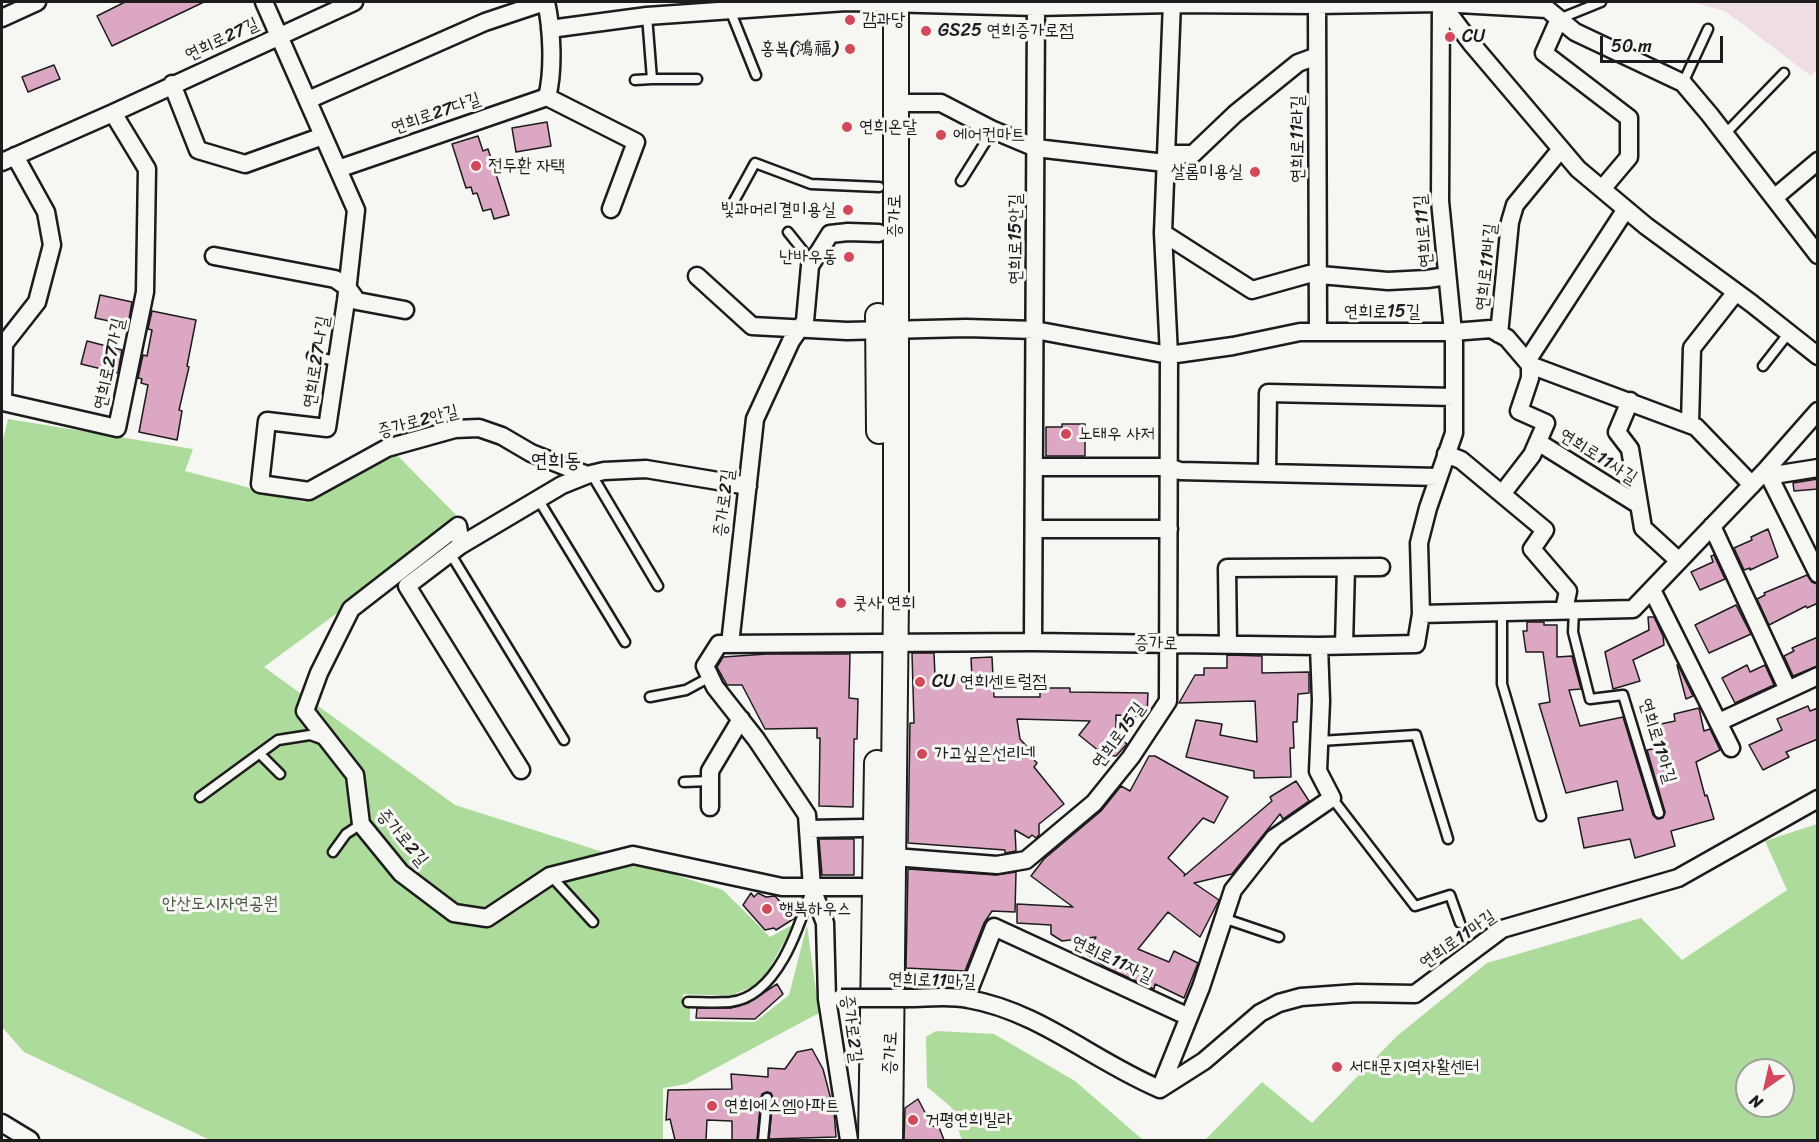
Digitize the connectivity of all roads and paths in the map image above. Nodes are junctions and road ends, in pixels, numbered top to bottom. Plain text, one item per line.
1 (35, 2) edge
2 (264, 2) edge
3 (354, 2) edge
4 (545, 2) edge
5 (888, 2) edge
6 (1441, 2) edge
7 (1601, 2) edge
8 (1172, 3) edge
9 (1317, 3) edge
10 (1036, 4) edge
11 (728, 6) edge
12 (1552, 10) edge
13 (647, 16) junction
14 (2, 18) edge
15 (1708, 28) dead end
16 (550, 29) junction
17 (279, 35) junction
18 (1317, 56) junction
19 (1784, 73) dead end
20 (756, 75) dead end
21 (652, 79) junction
22 (697, 79) dead end
23 (635, 80) dead end
24 (1683, 83) junction
25 (172, 84) junction
26 (547, 97) junction
27 (308, 100) junction
28 (897, 103) junction
29 (113, 113) junction
30 (993, 130) junction
31 (1725, 134) junction
32 (323, 136) junction
33 (1036, 148) junction
34 (1561, 149) junction
35 (1166, 158) junction
36 (8, 159) edge
37 (1818, 161) edge
38 (338, 169) junction
39 (961, 181) dead end
40 (879, 187) junction
41 (1602, 189) junction
42 (1774, 198) junction
43 (733, 203) dead end
44 (611, 209) dead end
45 (1626, 209) junction
46 (788, 232) dead end
47 (879, 232) junction
48 (1163, 233) junction
49 (1818, 255) edge
50 (214, 256) dead end
51 (812, 262) junction
52 (697, 276) dead end
53 (1318, 276) junction
54 (1447, 276) junction
55 (347, 287) junction
56 (1736, 292) junction
57 (405, 310) dead end
58 (801, 329) junction
59 (886, 329) junction
60 (1035, 330) junction
61 (1318, 332) junction
62 (1453, 332) junction
63 (1499, 334) junction
64 (1788, 334) junction
65 (1169, 355) junction
66 (312, 356) dead end
67 (1818, 356) edge
68 (336, 361) junction
69 (1528, 363) junction
70 (1763, 366) dead end
71 (1454, 397) junction
72 (1630, 401) junction
73 (1818, 411) edge
74 (1690, 424) junction
75 (1538, 442) junction
76 (1446, 454) junction
77 (1034, 466) junction
78 (1169, 467) junction
79 (1818, 468) edge
80 (1267, 473) junction
81 (1769, 474) junction
82 (589, 475) junction
83 (1438, 477) junction
84 (260, 484) joint
85 (1752, 485) junction
86 (747, 486) junction
87 (1502, 494) junction
88 (538, 499) junction
89 (1639, 505) junction
90 (1712, 526) junction
91 (1034, 529) junction
92 (1169, 529) junction
93 (456, 549) junction
94 (1679, 561) junction
95 (1381, 567) dead end
96 (1346, 568) junction
97 (1818, 574) edge
98 (657, 586) dead end
99 (1652, 590) junction
100 (1569, 610) junction
101 (1502, 612) junction
102 (1421, 614) junction
103 (625, 642) dead end
104 (1033, 642) junction
105 (887, 643) junction
106 (729, 644) junction
107 (1169, 644) junction
108 (1228, 644) junction
109 (1416, 644) joint
110 (1344, 645) junction
111 (1319, 646) junction
112 (1818, 676) edge
113 (710, 677) junction
114 (1788, 690) junction
115 (650, 697) dead end
116 (741, 719) junction
117 (1719, 722) junction
118 (327, 740) junction
119 (564, 740) dead end
120 (1320, 741) junction
121 (1731, 748) dead end
122 (260, 754) junction
123 (521, 770) dead end
124 (280, 774) dead end
125 (710, 781) junction
126 (684, 782) dead end
127 (200, 797) dead end
128 (1332, 798) junction
129 (1818, 799) edge
130 (711, 807) dead end
131 (1659, 813) dead end
132 (1541, 816) dead end
133 (361, 824) junction
134 (862, 828) dead end
135 (808, 829) junction
136 (1448, 839) dead end
137 (333, 852) dead end
138 (894, 857) junction
139 (550, 876) junction
140 (861, 887) dead end
141 (812, 888) junction
142 (1223, 918) junction
143 (593, 922) dead end
144 (1460, 923) dead end
145 (1279, 938) dead end
146 (966, 998) junction
147 (834, 999) junction
148 (688, 1002) dead end
149 (1189, 1017) junction
150 (1160, 1089) junction
151 (766, 1098) dead end
152 (3, 1127) edge
153 (30, 1140) edge
154 (763, 1140) edge
155 (849, 1140) edge
156 (870, 1140) edge
157 (890, 1140) edge

1 - 14 street
2 - 17 street, 연희로27나길
3 - 17 street, 연희로27길
4 - 16 street
4 - 27 street
5 - 10 street
5 - 11 street
5 - 28 main road, 증가로
5 - 40 main road, 증가로
6 - 9 street
6 - 12 street
6 - 34 street
6 - 54 street, 연희로11길
7 - 12 lane
8 - 9 street
8 - 10 street
8 - 35 street, 연희로15길
9 - 18 street, 연희로11라길
10 - 33 street, 연희로15안길
11 - 13 street
11 - 20 lane
12 - 24 street
12 - 41 street
13 - 16 street
13 - 21 lane
15 - 24 lane
16 - 26 street
17 - 25 street, 연희로27길
17 - 27 street, 연희로27나길
18 - 35 street
18 - 53 street, 연희로11라길
19 - 31 lane
21 - 22 lane
21 - 23 lane
24 - 31 street
25 - 29 street, 연희로27길
25 - 32 street, 연희로27길
26 - 38 street, 연희로27다길
26 - 44 street
27 - 32 street, 연희로27나길
28 - 30 street
28 - 59 main road, 증가로
29 - 36 street, 연희로27길
29 - 36 street, 연희로27가길
30 - 33 street
30 - 39 lane
31 - 42 street
32 - 38 street, 연희로27나길
33 - 35 street
33 - 60 street, 연희로15안길
34 - 41 street
34 - 63 street, 연희로11바길
35 - 48 street, 연희로15길
37 - 42 street
38 - 55 street, 연희로27나길
40 - 43 lane, 증가로
40 - 47 main road, 증가로
41 - 45 street
42 - 49 street
45 - 56 street
45 - 69 street
46 - 51 lane
47 - 51 street, 증가로
47 - 59 main road, 증가로
48 - 53 street
48 - 65 street, 연희로15길
50 - 55 street
51 - 58 street, 증가로
52 - 58 street
53 - 54 street
53 - 61 street, 연희로11라길
54 - 62 street, 연희로11길
55 - 57 street
55 - 68 street, 연희로27나길
56 - 64 street
56 - 74 street
58 - 59 street
58 - 86 street, 증가로2길
59 - 60 street
59 - 105 main road, 증가로
60 - 65 street
60 - 77 street, 연희로15안길
61 - 62 street, 연희로15길
61 - 65 street, 연희로15길
62 - 63 street
62 - 71 street, 연희로11길
63 - 69 street
64 - 67 street
64 - 70 lane
65 - 78 street, 연희로15길
66 - 68 lane
68 - 84 street, 연희로27나길
69 - 72 street
69 - 75 street, 연희로11사길
71 - 76 street, 연희로11길
71 - 80 street
72 - 74 street
72 - 89 street, 연희로11사길
73 - 81 street
74 - 85 street
75 - 87 street, 연희로11사길
75 - 89 street, 연희로11사길
76 - 83 street, 연희로11길
76 - 87 street
77 - 78 street
77 - 91 street, 연희로15안길
78 - 80 street
78 - 92 street, 연희로15길
79 - 81 street
80 - 83 street
81 - 85 street
81 - 97 street
82 - 84 street, 증가로2안길
82 - 86 street
82 - 88 street
82 - 98 lane
83 - 102 street, 연희로11길
85 - 90 street
86 - 106 street, 증가로2길
87 - 100 street
88 - 93 street
88 - 103 lane
89 - 94 street, 연희로11사길
90 - 94 street
90 - 114 street
91 - 92 street
91 - 104 street, 연희로15안길
92 - 107 street, 연희로15길
93 - 118 street, 증가로2길
93 - 119 lane
93 - 123 street
94 - 99 street
95 - 96 street
96 - 108 street
96 - 110 street
99 - 100 street
99 - 117 street
100 - 101 street
100 - 131 lane, 연희로11아길
101 - 102 street
101 - 132 lane
102 - 109 street, 연희로11길
104 - 105 street, 증가로
104 - 107 street, 증가로
105 - 106 street, 증가로
105 - 138 main road, 증가로
105 - 156 main road, 증가로
106 - 113 street
107 - 108 street, 증가로
107 - 138 street, 연희로15길
108 - 111 street, 증가로
109 - 110 street, 증가로
110 - 111 street, 증가로
111 - 120 street
112 - 114 street
113 - 115 lane
113 - 116 street, 증가로2길
114 - 117 street
116 - 125 street
116 - 135 street, 증가로2길
117 - 121 street
118 - 122 lane
118 - 133 street, 증가로2길
120 - 128 street
120 - 136 lane
122 - 124 lane
122 - 127 lane
125 - 126 lane
125 - 130 street
128 - 142 street
128 - 144 lane
129 - 150 street, 연희로11마길
133 - 137 lane
133 - 139 street, 증가로2길
134 - 135 street
135 - 141 street, 증가로2길
138 - 157 main road, 증가로
139 - 141 street, 증가로2길
139 - 143 lane
140 - 141 street
141 - 147 street, 증가로2길
141 - 148 lane
142 - 145 lane
142 - 149 street
146 - 147 street, 연희로11마길, bridge
146 - 149 street, 연희로11자길
146 - 150 street, 연희로11마길
147 - 155 street, 증가로2길
149 - 150 street
151 - 154 lane
152 - 153 street

